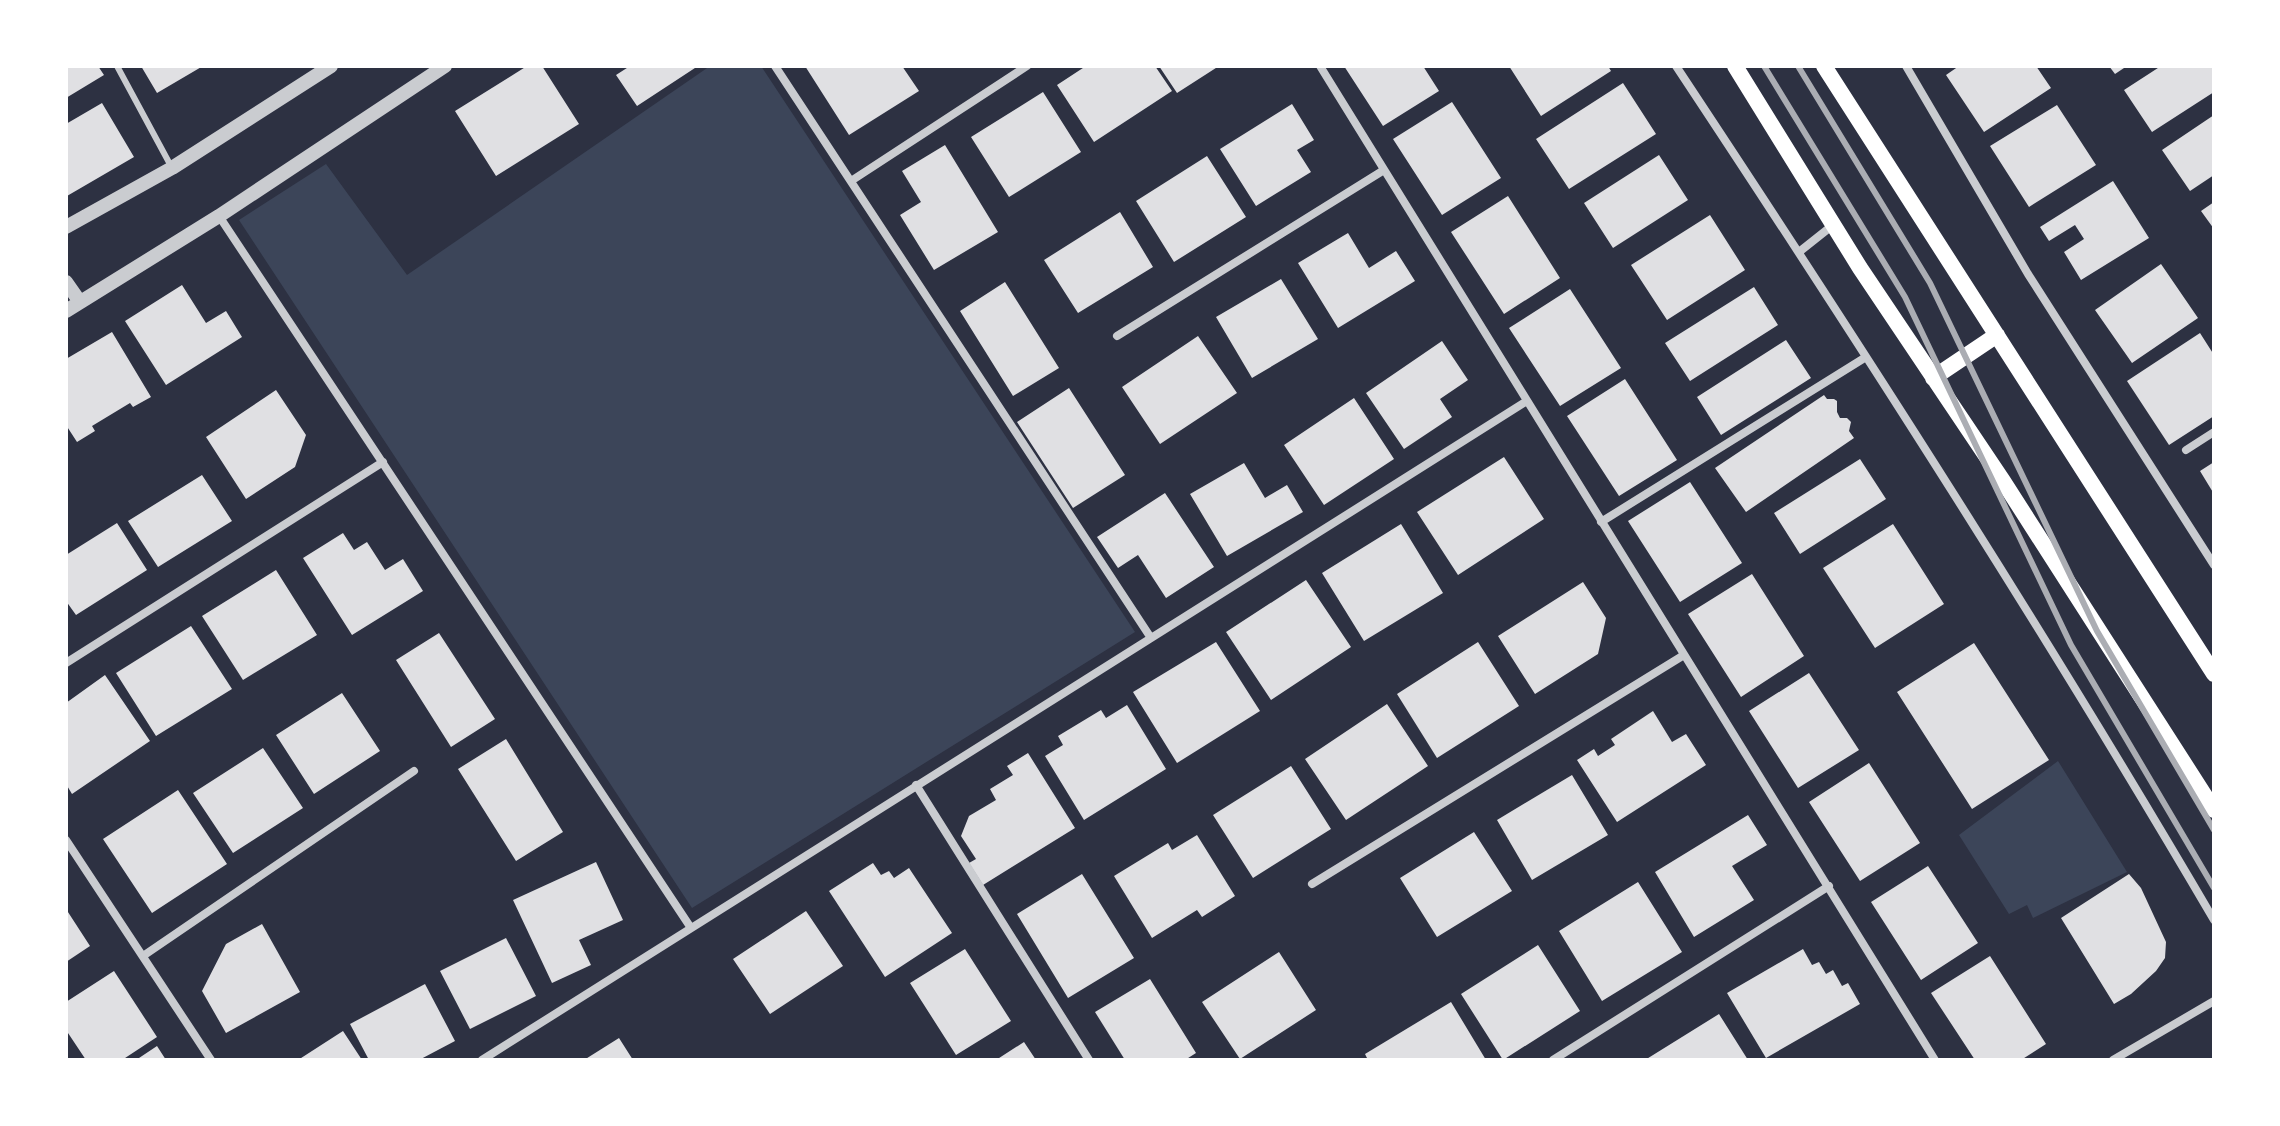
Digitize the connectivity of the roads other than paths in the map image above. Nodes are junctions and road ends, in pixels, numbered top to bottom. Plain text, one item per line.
1 (117, 66) edge
2 (331, 66) edge
3 (445, 66) edge
4 (775, 66) edge
5 (1027, 66) edge
6 (1320, 66) edge
7 (1676, 66) edge
8 (1735, 66) edge
9 (1824, 66) edge
10 (1906, 66) edge
11 (172, 168) junction
12 (1384, 170) junction
13 (851, 181) junction
14 (219, 216) junction
15 (1833, 225) junction
16 (66, 227) edge
17 (1799, 252) junction
18 (66, 282) edge
19 (80, 302) junction
20 (66, 311) edge
21 (1997, 335) junction
22 (1117, 336) dead end
23 (1866, 357) junction
24 (1933, 378) junction
25 (1527, 401) junction
26 (2214, 432) edge
27 (2186, 450) dead end
28 (383, 462) junction
29 (1601, 522) junction
30 (2214, 565) edge
31 (1151, 638) junction
32 (1684, 655) junction
33 (66, 663) edge
34 (2214, 674) edge
35 (414, 771) dead end
36 (916, 785) junction
37 (2214, 810) edge
38 (66, 840) edge
39 (1312, 884) dead end
40 (1829, 886) junction
41 (2214, 920) edge
42 (691, 928) junction
43 (143, 956) junction
44 (2214, 1001) edge
45 (211, 1060) edge
46 (482, 1060) edge
47 (1089, 1060) edge
48 (1553, 1060) edge
49 (1935, 1060) edge
50 (2113, 1060) edge

1 - 11 lane
2 - 11 street
3 - 14 street
4 - 13 street
5 - 13 street
6 - 12 street
7 - 17 street
8 - 15 main road
9 - 21 main road
10 - 30 street
11 - 16 street
12 - 22 street
12 - 25 street
13 - 31 street
14 - 19 street
14 - 28 street
15 - 17 street
15 - 24 main road
17 - 23 street
18 - 19 street
19 - 20 street
21 - 24 main road
21 - 34 main road
23 - 29 street
23 - 41 street
24 - 37 main road
25 - 29 street
25 - 31 street
26 - 27 street
28 - 33 street
28 - 42 street
29 - 32 street
31 - 36 street
32 - 39 street
32 - 40 street
35 - 43 street
36 - 42 street
36 - 47 street
38 - 43 street
40 - 48 street
40 - 49 street
42 - 46 street
43 - 45 street
44 - 50 street

